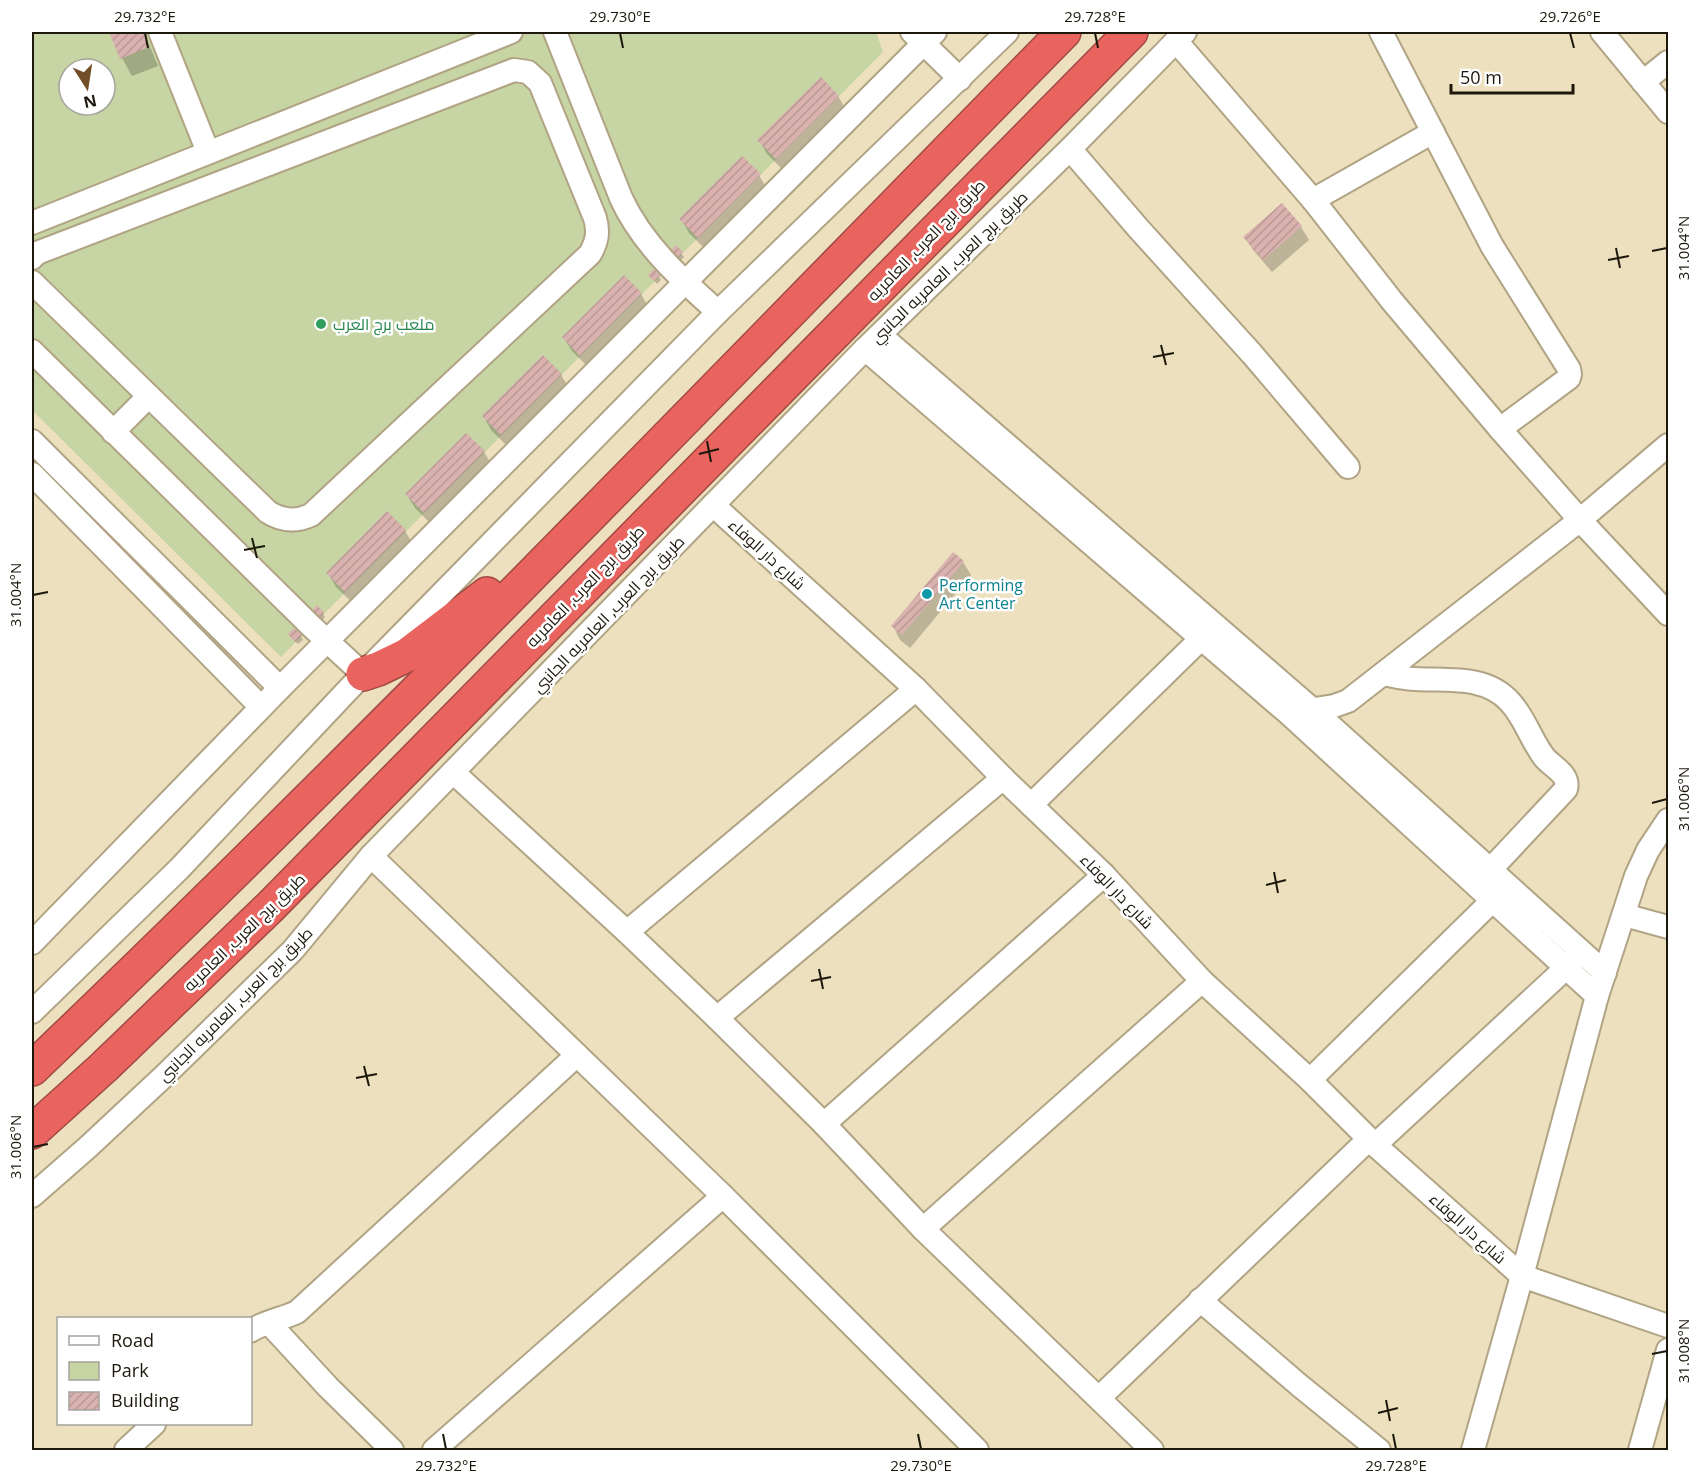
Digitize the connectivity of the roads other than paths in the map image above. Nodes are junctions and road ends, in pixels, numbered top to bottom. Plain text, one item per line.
1 (160, 32) edge
2 (511, 32) edge
3 (555, 32) edge
4 (1007, 32) edge
5 (1064, 32) edge
6 (1131, 32) edge
7 (1381, 32) edge
8 (1602, 32) edge
9 (924, 35) edge
10 (1181, 36) edge
11 (1668, 62) edge
12 (960, 79) junction
13 (1643, 82) junction
14 (1668, 112) edge
15 (1432, 132) junction
16 (1070, 149) junction
17 (208, 152) junction
18 (1312, 200) junction
19 (32, 223) edge
20 (32, 258) edge
21 (32, 282) edge
22 (686, 282) junction
23 (718, 312) junction
24 (872, 342) junction
25 (32, 351) edge
26 (149, 396) junction
27 (1500, 429) junction
28 (113, 432) junction
29 (32, 441) edge
30 (1664, 457) edge
31 (1348, 466) dead end
32 (32, 474) edge
33 (713, 505) junction
34 (1580, 520) junction
35 (550, 555) junction
36 (1668, 614) edge
37 (1209, 632) junction
38 (326, 641) junction
39 (363, 674) junction
40 (1383, 674) junction
41 (280, 688) junction
42 (916, 689) junction
43 (261, 707) junction
44 (1313, 710) junction
45 (1288, 713) junction
46 (454, 773) junction
47 (1003, 778) junction
48 (1031, 805) junction
49 (1668, 820) edge
50 (371, 856) junction
51 (1490, 870) junction
52 (1104, 875) junction
53 (1493, 900) junction
54 (1624, 915) junction
55 (1668, 927) edge
56 (627, 932) junction
57 (32, 943) edge
58 (1573, 960) junction
59 (1605, 974) junction
60 (1202, 981) junction
61 (1597, 996) junction
62 (32, 1012) edge
63 (717, 1018) junction
64 (577, 1055) junction
65 (32, 1069) edge
66 (1310, 1080) junction
67 (824, 1125) junction
68 (32, 1132) edge
69 (1372, 1142) junction
70 (32, 1196) edge
71 (723, 1196) junction
72 (923, 1229) junction
73 (1522, 1276) junction
74 (1200, 1300) junction
75 (1668, 1326) edge
76 (260, 1327) edge
77 (1668, 1350) edge
78 (1099, 1398) junction
79 (153, 1425) edge
80 (126, 1450) edge
81 (392, 1450) edge
82 (434, 1450) edge
83 (974, 1450) edge
84 (1152, 1450) edge
85 (1380, 1450) edge
86 (1473, 1450) edge
87 (1640, 1450) edge

1 - 17 street
2 - 17 street
3 - 22 street
4 - 12 street
5 - 35 highway
6 - 68 highway, طريق برج العرب, العامريه
7 - 15 street
8 - 13 street
9 - 12 street
9 - 22 street
10 - 16 street, طريق برج العرب, العامريه الجانبي
10 - 18 street
11 - 13 street
12 - 23 street
13 - 14 street
15 - 18 street
15 - 27 street
16 - 24 street, طريق برج العرب, العامريه الجانبي
16 - 31 street
17 - 19 street
18 - 27 street
20 - 26 street
21 - 26 street
22 - 23 street
22 - 38 street
23 - 39 street
24 - 33 street, طريق برج العرب, العامريه الجانبي
24 - 37 street
25 - 28 street
26 - 28 street
27 - 34 street
28 - 38 street
29 - 41 street
30 - 34 street
32 - 43 street
33 - 42 street, شارع دار الوفاء
33 - 46 street, طريق برج العرب, العامريه الجانبي
34 - 36 street
34 - 40 street
35 - 39 highway
35 - 65 highway
37 - 44 street
37 - 45 street
37 - 48 street
38 - 39 street
38 - 41 street
39 - 62 street
40 - 44 street
40 - 51 street
41 - 43 street
42 - 47 street, شارع دار الوفاء
42 - 56 street
43 - 57 street
44 - 45 street
44 - 51 street
45 - 53 street
46 - 50 street, طريق برج العرب, العامريه الجانبي
46 - 56 street
47 - 48 street, شارع دار الوفاء
47 - 63 street
48 - 52 street, شارع دار الوفاء
49 - 54 street
50 - 64 street
50 - 70 street, طريق برج العرب, العامريه الجانبي
51 - 58 street
52 - 60 street, شارع دار الوفاء
52 - 67 street
53 - 58 street
53 - 66 street
54 - 55 street
54 - 59 street
56 - 63 street
58 - 59 street
58 - 61 street
58 - 69 street
59 - 61 street
60 - 66 street, شارع دار الوفاء
60 - 72 street
61 - 73 street
63 - 67 street
64 - 71 street
64 - 76 street
66 - 69 street, شارع دار الوفاء
67 - 72 street
69 - 73 street, شارع دار الوفاء
69 - 74 street
71 - 82 street
71 - 83 street
72 - 78 street
73 - 75 street
73 - 86 street
74 - 78 street
74 - 85 street
76 - 81 street
77 - 87 street
78 - 84 street
79 - 80 street

